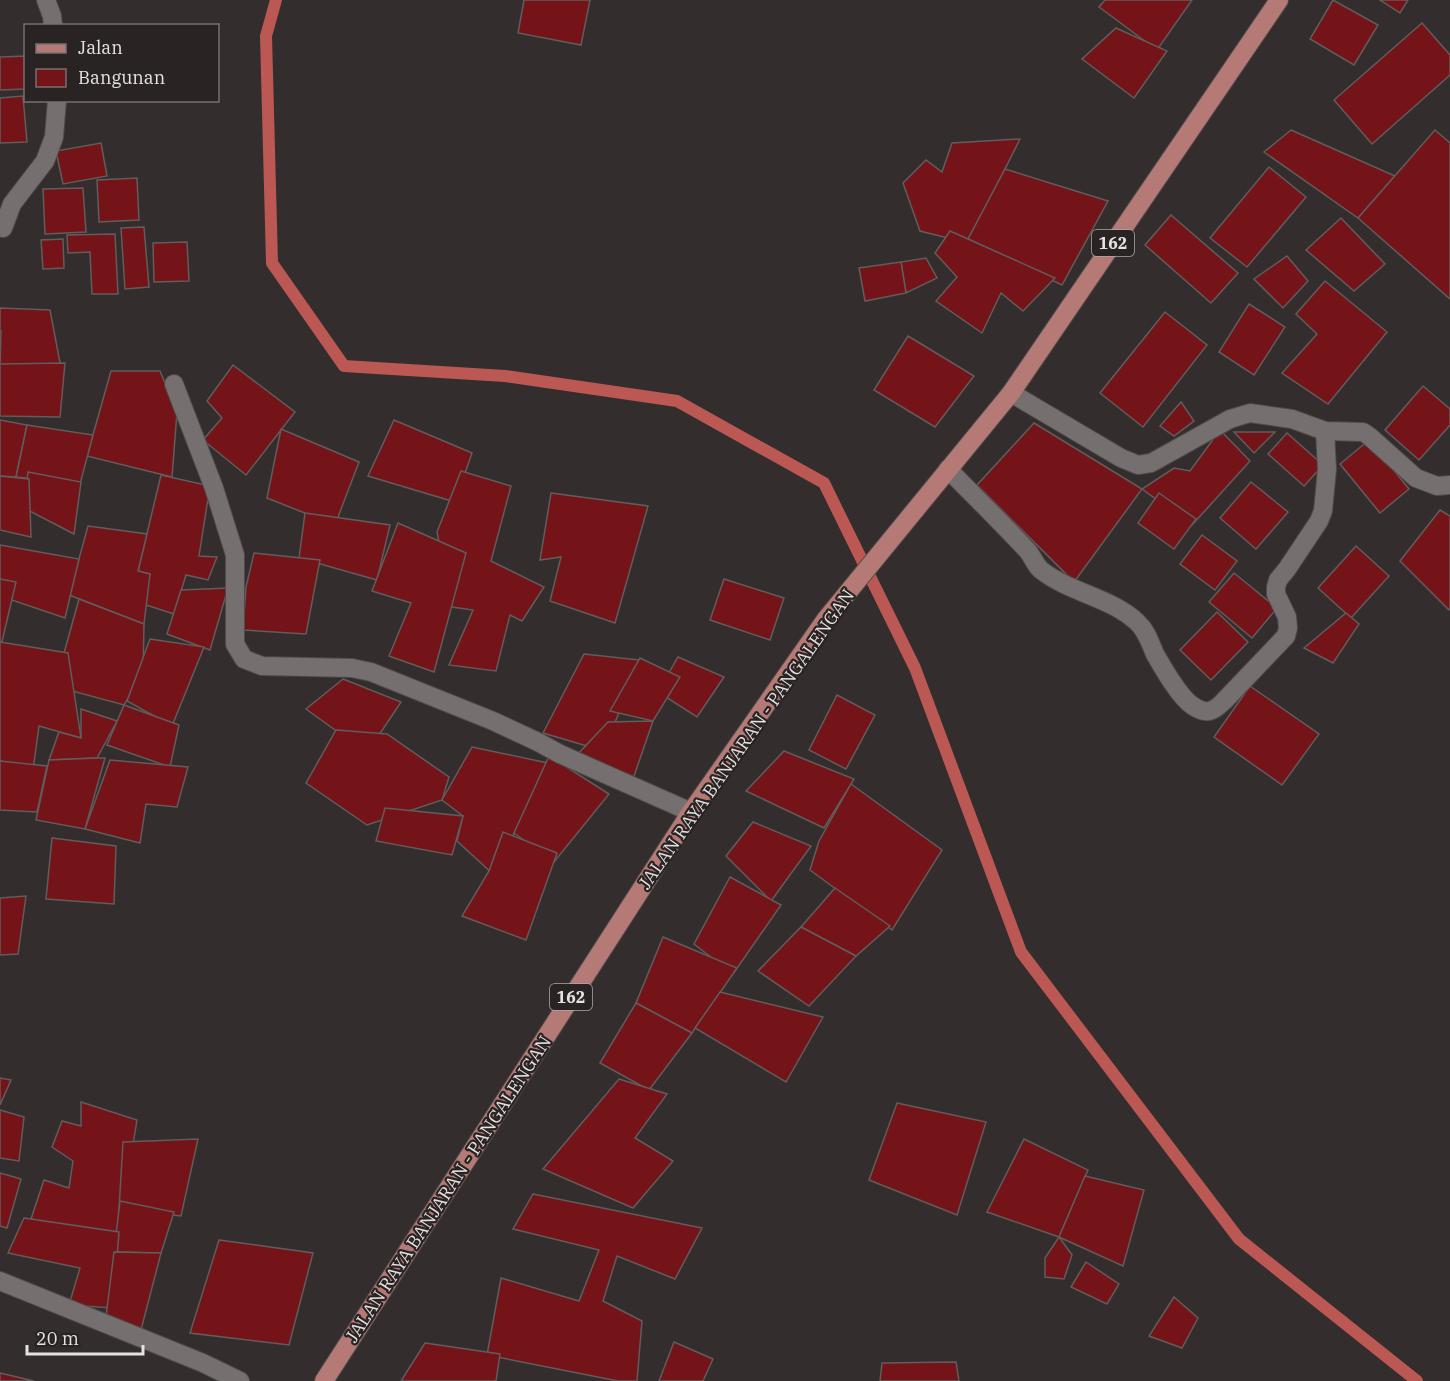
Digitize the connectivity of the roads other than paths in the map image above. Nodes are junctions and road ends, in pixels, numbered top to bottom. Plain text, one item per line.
1 (46, 0) edge
2 (1279, 0) edge
3 (53, 24) edge
4 (57, 102) edge
5 (3, 228) dead end
6 (174, 384) dead end
7 (1011, 393) junction
8 (1325, 431) junction
9 (943, 474) junction
10 (1450, 485) edge
11 (692, 812) junction
12 (0, 1281) edge
13 (240, 1381) edge
14 (324, 1381) edge

1 - 3 street
2 - 7 main road, JALAN RAYA BANJARAN - PANGALENGAN / 162
4 - 5 street
6 - 11 street
7 - 8 street
7 - 9 main road, JALAN RAYA BANJARAN - PANGALENGAN / 162
8 - 9 street
8 - 10 street
9 - 11 main road, JALAN RAYA BANJARAN - PANGALENGAN / 162
11 - 14 main road, JALAN RAYA BANJARAN - PANGALENGAN / 162
12 - 13 street

